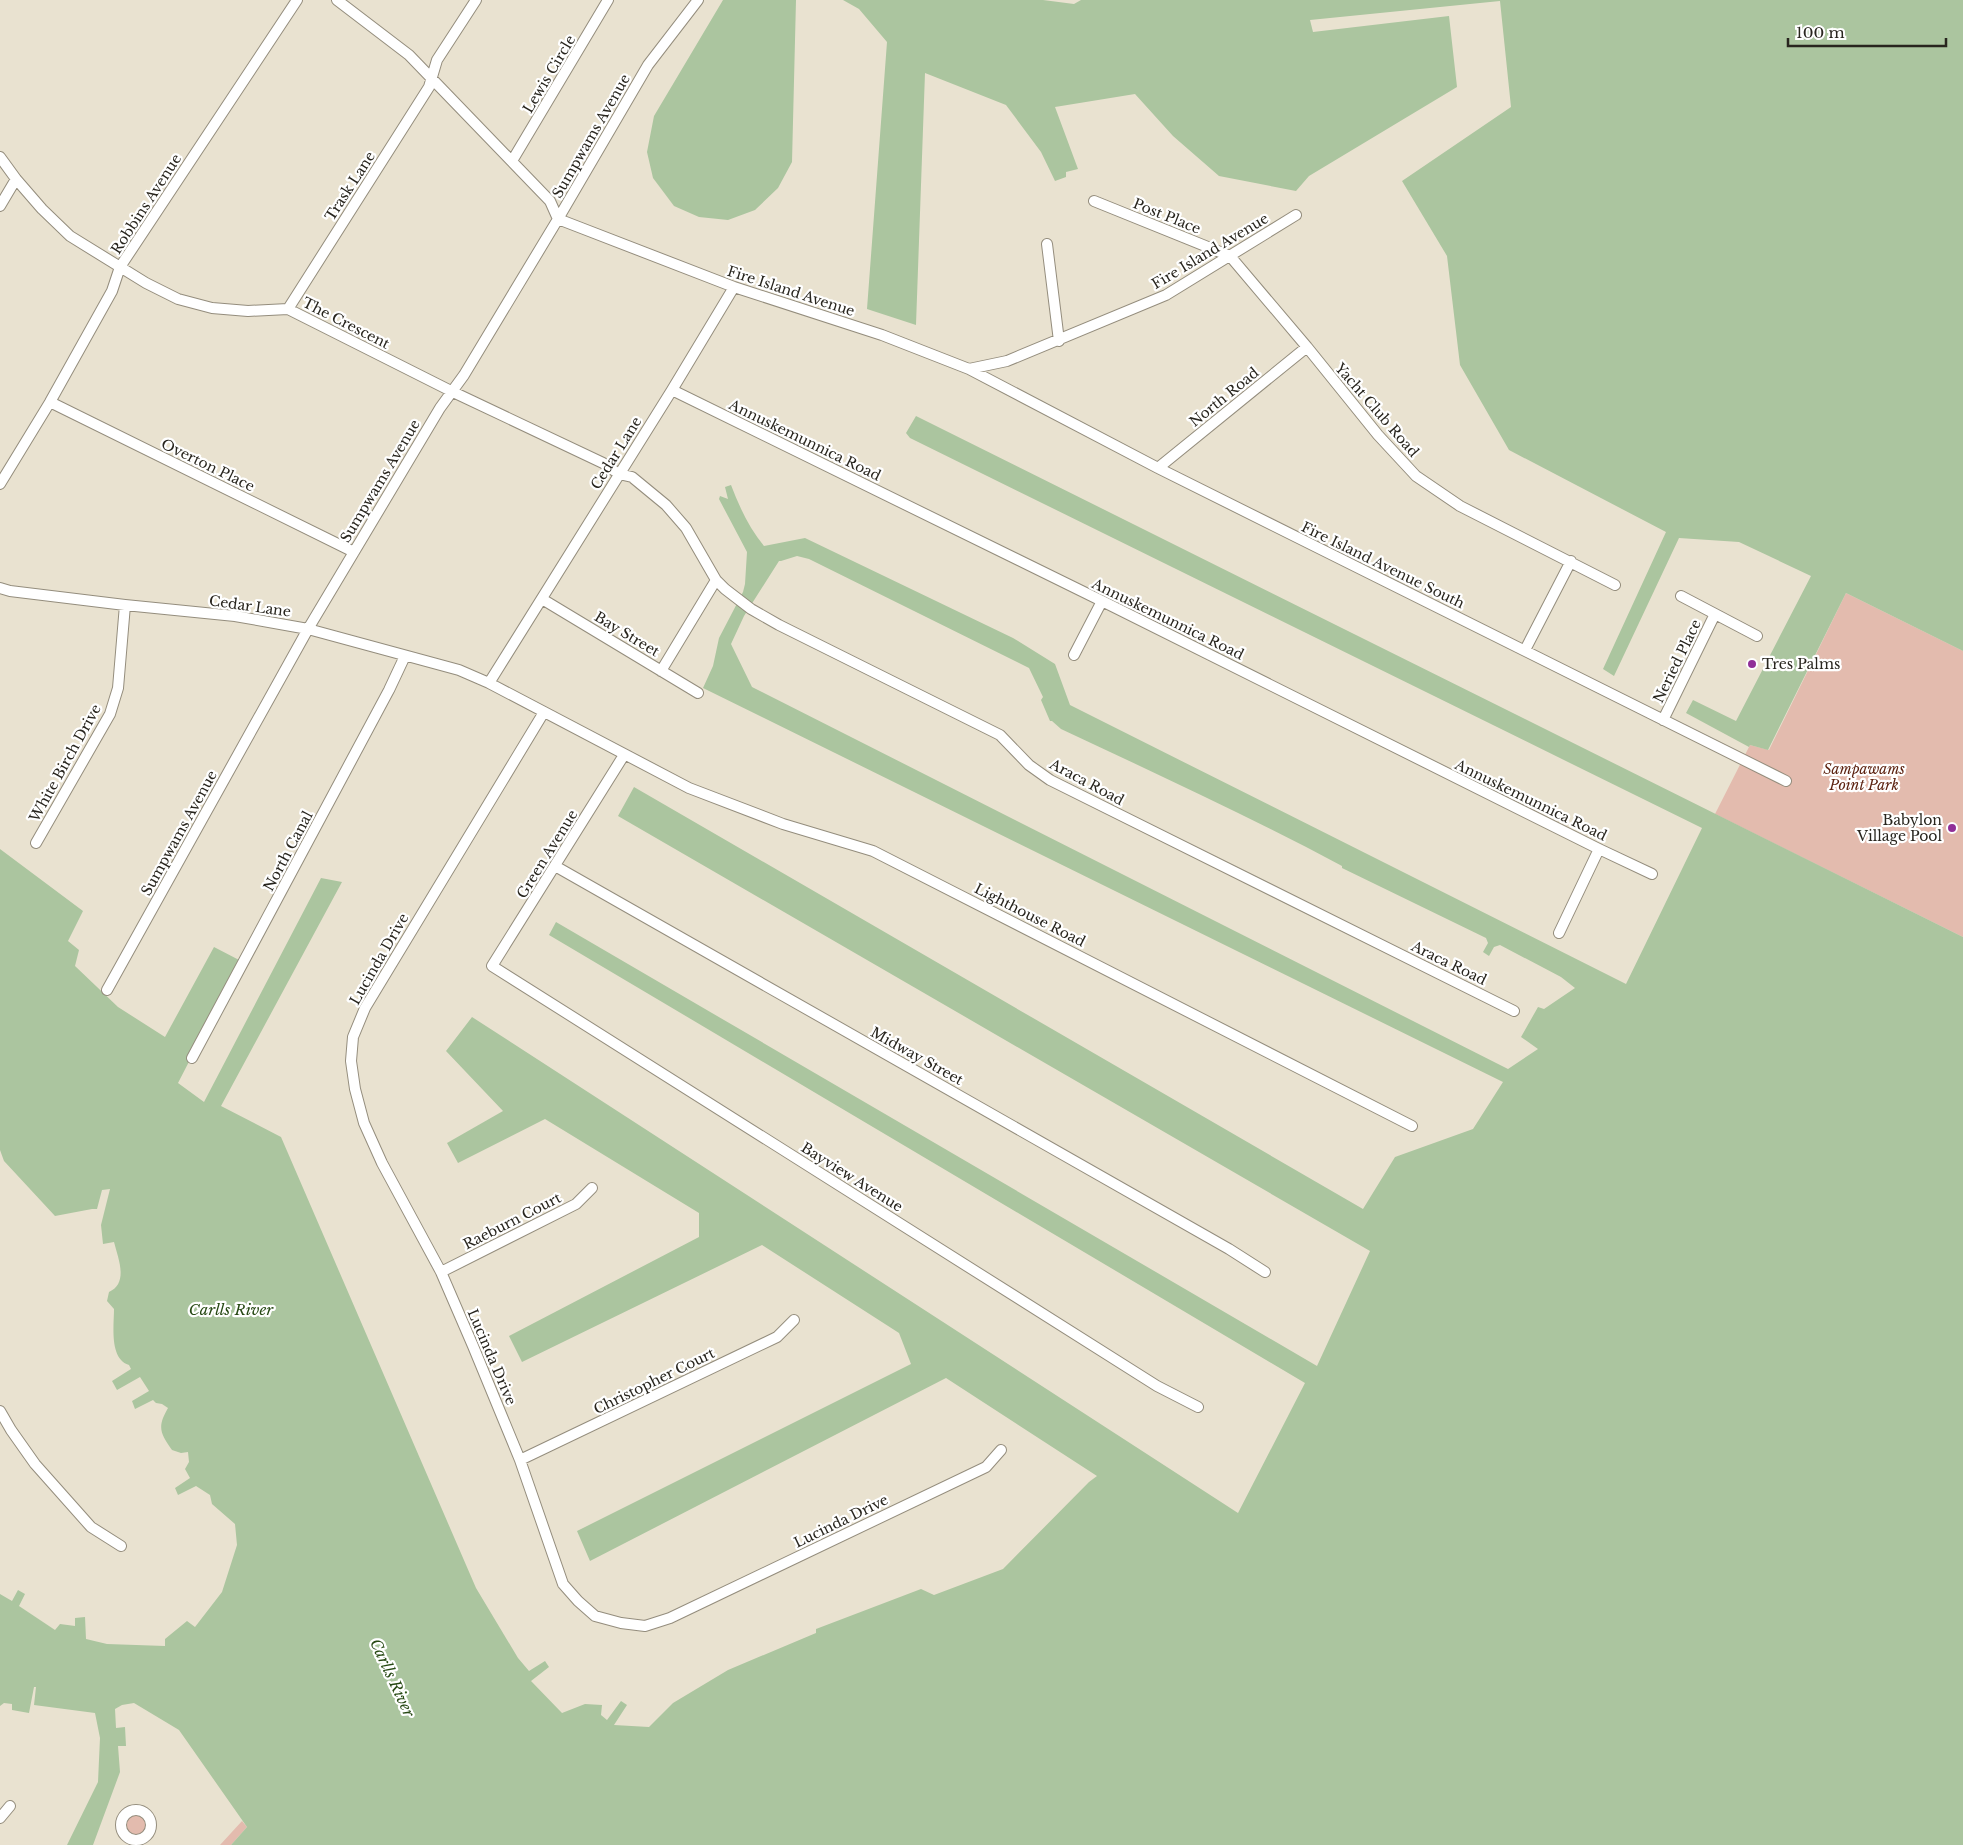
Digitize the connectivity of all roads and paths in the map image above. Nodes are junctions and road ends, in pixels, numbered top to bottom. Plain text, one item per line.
1 (297, 0) edge
2 (337, 0) edge
3 (476, 0) edge
4 (608, 0) edge
5 (698, 0) edge
6 (431, 76) junction
7 (0, 157) edge
8 (512, 161) junction
9 (16, 179) junction
10 (1094, 201) dead end
11 (0, 206) edge
12 (1296, 215) dead end
13 (558, 219) junction
14 (1047, 244) dead end
15 (1230, 256) junction
16 (120, 268) junction
17 (734, 287) junction
18 (288, 309) junction
19 (1059, 340) junction
20 (1307, 347) junction
21 (969, 369) junction
22 (672, 390) junction
23 (453, 392) junction
24 (50, 402) junction
25 (1158, 468) junction
26 (619, 474) junction
27 (0, 484) edge
28 (354, 552) junction
29 (1571, 561) junction
30 (716, 580) junction
31 (1615, 585) dead end
32 (0, 588) edge
33 (1681, 596) dead end
34 (542, 599) junction
35 (1102, 601) junction
36 (125, 605) junction
37 (1715, 614) junction
38 (308, 629) junction
39 (1757, 636) dead end
40 (1525, 650) junction
41 (1074, 655) dead end
42 (405, 656) junction
43 (661, 671) junction
44 (489, 683) junction
45 (698, 693) dead end
46 (544, 712) junction
47 (1663, 720) junction
48 (624, 755) junction
49 (1786, 781) dead end
50 (36, 843) dead end
51 (1599, 849) junction
52 (555, 866) junction
53 (1652, 874) dead end
54 (1559, 933) dead end
55 (492, 966) joint
56 (107, 990) dead end
57 (1514, 1011) dead end
58 (192, 1058) dead end
59 (1412, 1126) dead end
60 (592, 1188) dead end
61 (441, 1272) junction
62 (1265, 1272) dead end
63 (794, 1320) dead end
64 (1198, 1407) dead end
65 (0, 1411) edge
66 (1001, 1450) dead end
67 (520, 1460) junction
68 (121, 1546) dead end
69 (10, 1806) dead end
70 (0, 1818) edge

1 - 16 street, Robbins Avenue
2 - 6 street
3 - 6 street
4 - 8 street, Lewis Circle
5 - 13 street, Sumpwams Avenue
6 - 8 street
6 - 18 street, Trask Lane
7 - 9 street, The Crescent
8 - 13 street
9 - 11 street
9 - 16 street, The Crescent
10 - 15 street, Post Place
12 - 15 street, Fire Island Avenue
13 - 17 street, Fire Island Avenue
13 - 23 street, Sumpwams Avenue
14 - 19 street
15 - 19 street, Fire Island Avenue
15 - 20 street, Yacht Club Road
16 - 18 street, The Crescent
16 - 24 street, Robbins Avenue
17 - 21 street, Fire Island Avenue
17 - 22 street, Cedar Lane
18 - 23 street, The Crescent
19 - 21 street, Fire Island Avenue
20 - 25 street, North Road
20 - 29 street, Yacht Club Road
21 - 25 street, Fire Island Avenue South
22 - 26 street, Cedar Lane
22 - 35 street, Annuskemunnica Road
23 - 26 street, The Crescent
23 - 28 street, Sumpwams Avenue
24 - 27 street, Robbins Avenue
24 - 28 street, Overton Place
25 - 40 street, Fire Island Avenue South
26 - 30 street, Araca Road
26 - 34 street, Cedar Lane
28 - 38 street, Sumpwams Avenue
29 - 31 street, Yacht Club Road
29 - 40 street
30 - 43 street
30 - 57 street, Araca Road
32 - 36 street, Cedar Lane
33 - 37 street
34 - 43 street, Bay Street
34 - 44 street, Cedar Lane
35 - 41 street
35 - 51 street, Annuskemunnica Road
36 - 38 street, Cedar Lane
36 - 50 street, White Birch Drive
37 - 39 street
37 - 47 street, Neried Place
38 - 42 street, Cedar Lane
38 - 56 street, Sumpwams Avenue
40 - 47 street, Fire Island Avenue South
42 - 44 street, Cedar Lane
42 - 58 street, North Canal
43 - 45 street, Bay Street
44 - 46 street, Cedar Lane
46 - 48 street, Cedar Lane
46 - 61 street, Lucinda Drive
47 - 49 street, Fire Island Avenue South
48 - 52 street, Green Avenue
48 - 59 street, Lighthouse Road
51 - 53 street, Annuskemunnica Road
51 - 54 street
52 - 55 street, Green Avenue
52 - 62 street, Midway Street
55 - 64 street, Bayview Avenue
60 - 61 street, Raeburn Court
61 - 67 street, Lucinda Drive
63 - 67 street, Christopher Court
65 - 68 street
66 - 67 street, Lucinda Drive
69 - 70 street

